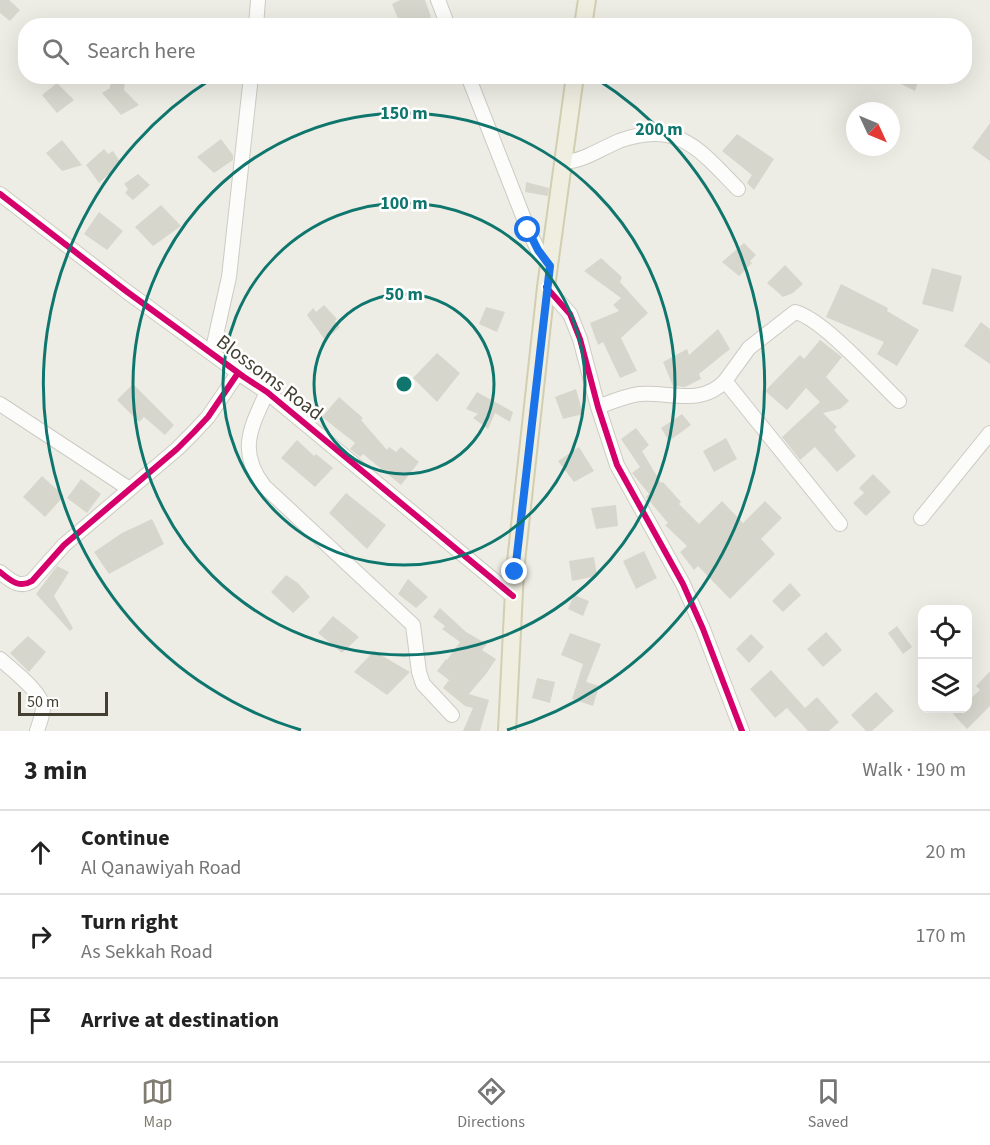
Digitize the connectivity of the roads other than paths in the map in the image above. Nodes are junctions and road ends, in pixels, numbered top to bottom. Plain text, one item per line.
1 (258, 0) edge
2 (438, 0) edge
3 (587, 0) edge
4 (257, 18) edge
5 (445, 18) edge
6 (584, 18) edge
7 (250, 84) edge
8 (471, 84) edge
9 (574, 84) edge
10 (563, 162) junction
11 (738, 189) dead end
12 (0, 194) edge
13 (550, 266) junction
14 (546, 287) junction
15 (212, 353) junction
16 (238, 373) junction
17 (725, 381) junction
18 (267, 392) junction
19 (899, 401) dead end
20 (0, 405) edge
21 (598, 407) junction
22 (990, 433) edge
23 (128, 488) junction
24 (921, 518) dead end
25 (840, 524) dead end
26 (0, 572) edge
27 (513, 596) junction
28 (0, 659) edge
29 (452, 715) dead end
30 (37, 731) edge
31 (507, 731) edge
32 (742, 731) edge

1 - 4 street
2 - 5 street
3 - 6 main road
7 - 15 street
8 - 13 street
9 - 10 main road
10 - 11 street
10 - 13 main road
12 - 15 street, Blossoms Road
13 - 14 main road
14 - 21 street
14 - 27 main road
15 - 16 street, Blossoms Road
16 - 18 street, Blossoms Road
16 - 23 street
17 - 19 street
17 - 21 street
17 - 25 street
18 - 27 street, Blossoms Road
18 - 29 street
20 - 23 street
21 - 32 street
22 - 24 street
23 - 26 street
27 - 31 main road
28 - 30 street

